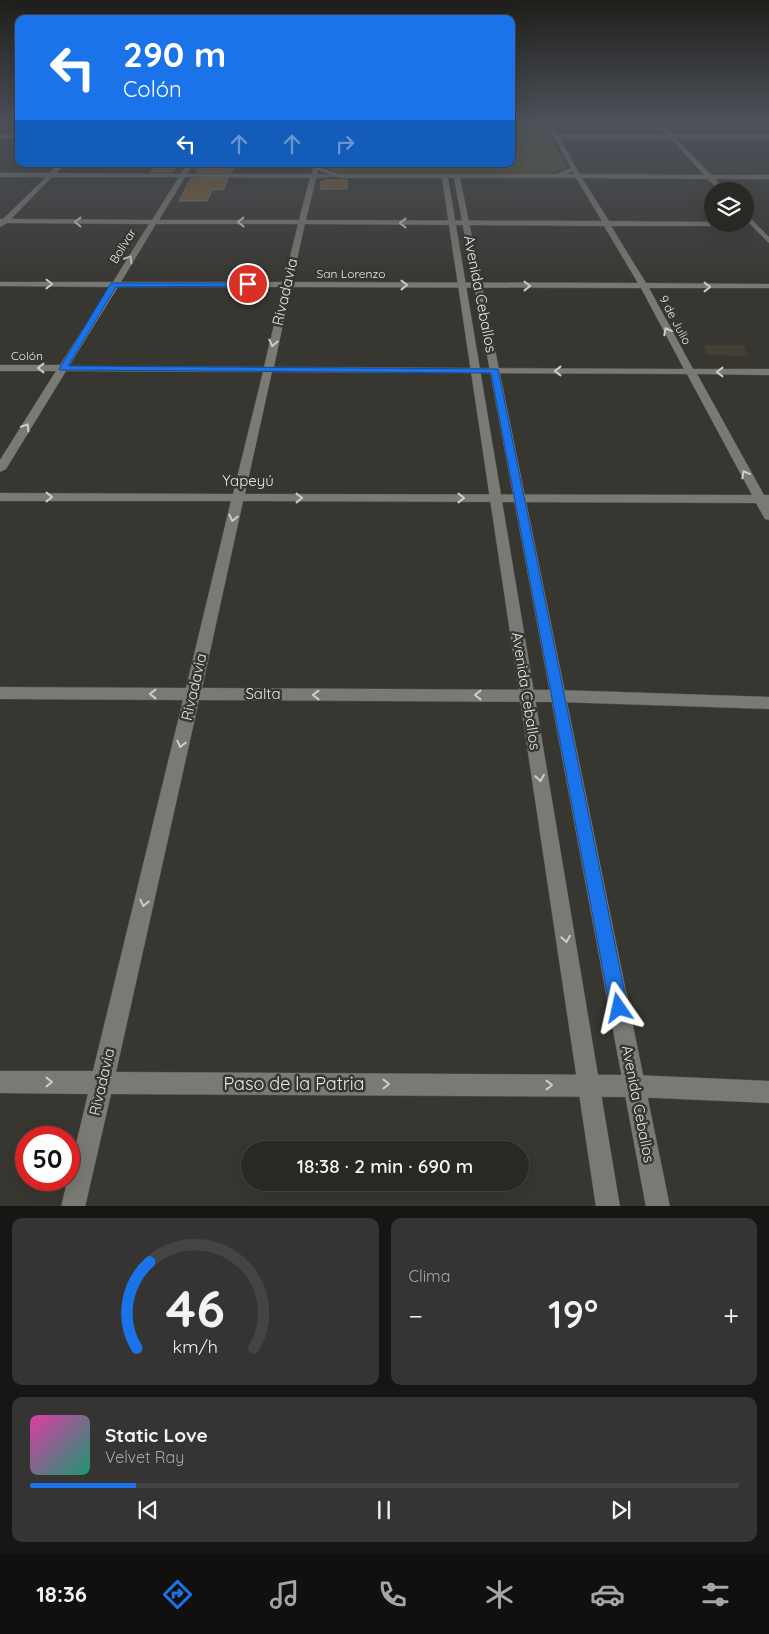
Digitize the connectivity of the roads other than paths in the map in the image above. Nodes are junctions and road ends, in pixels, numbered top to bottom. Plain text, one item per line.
1 (48, 178) edge
2 (181, 178) edge
3 (313, 178) edge
4 (445, 178) edge
5 (457, 178) edge
6 (580, 178) edge
7 (153, 222) junction
8 (301, 222) junction
9 (2, 223) edge
10 (452, 223) junction
11 (466, 223) junction
12 (606, 223) junction
13 (704, 224) edge
14 (754, 225) edge
15 (769, 241) edge
16 (0, 284) edge
17 (286, 284) junction
18 (113, 285) junction
19 (462, 286) junction
20 (478, 286) junction
21 (769, 286) edge
22 (644, 287) junction
23 (0, 368) edge
24 (63, 369) junction
25 (267, 370) junction
26 (474, 370) junction
27 (495, 370) junction
28 (688, 372) junction
29 (769, 372) edge
30 (0, 469) edge
31 (0, 497) edge
32 (238, 497) junction
33 (495, 498) junction
34 (520, 498) junction
35 (764, 499) edge
36 (769, 516) edge
37 (0, 693) edge
38 (192, 694) junction
39 (527, 696) junction
40 (558, 696) junction
41 (769, 703) edge
42 (0, 1082) edge
43 (102, 1082) junction
44 (589, 1086) junction
45 (634, 1086) junction
46 (769, 1092) edge
47 (74, 1206) edge
48 (608, 1206) edge
49 (658, 1206) edge

1 - 9 street
2 - 7 street, Bolívar
3 - 8 street, Rivadavia
4 - 10 street, Avenida Ceballos
5 - 11 street, Avenida Ceballos
6 - 12 street, 9 de Julio
8 -> 7 street
7 -> 9 street
18 -> 7 street, Bolívar
10 -> 8 street
8 - 17 street, Rivadavia
10 - 11 street
10 - 19 street, Avenida Ceballos
11 - 12 street
11 - 20 street, Avenida Ceballos
12 - 13 street
12 - 22 street, 9 de Julio
14 - 15 street
16 -> 18 street, San Lorenzo
17 - 18 street, San Lorenzo
17 -> 19 street, San Lorenzo
17 -> 25 street, Rivadavia
18 - 24 street, Bolívar
19 - 20 street, San Lorenzo
19 - 26 street, Avenida Ceballos
20 -> 22 street, San Lorenzo
20 - 27 street, Avenida Ceballos
22 -> 21 street, San Lorenzo
28 -> 22 street, 9 de Julio
24 -> 23 street, Colón
24 - 25 street, Colón
30 -> 24 street, Bolívar
25 - 26 street, Colón
25 - 32 street, Rivadavia
26 - 27 street, Colón
26 - 33 street, Avenida Ceballos
28 -> 27 street, Colón
27 - 34 street, Avenida Ceballos
29 -> 28 street, Colón
35 -> 28 street, 9 de Julio
31 -> 32 street, Yapeyú
32 -> 33 street, Yapeyú
32 -> 38 street, Rivadavia
33 - 34 street, Yapeyú
33 - 39 street, Avenida Ceballos
34 - 35 street, Yapeyú
34 - 40 street, Avenida Ceballos
35 - 36 street, 9 de Julio
38 -> 37 street, Salta
39 -> 38 street, Salta
38 -> 43 street, Rivadavia
39 - 40 street, Salta
39 -> 44 street, Avenida Ceballos
40 - 41 street, Salta
40 - 45 street, Avenida Ceballos
42 -> 43 street, Paso de la Patria
43 -> 44 street, Paso de la Patria
43 - 47 street, Rivadavia
44 - 45 street
44 - 48 street, Avenida Ceballos
45 - 46 street
45 - 49 street, Avenida Ceballos

